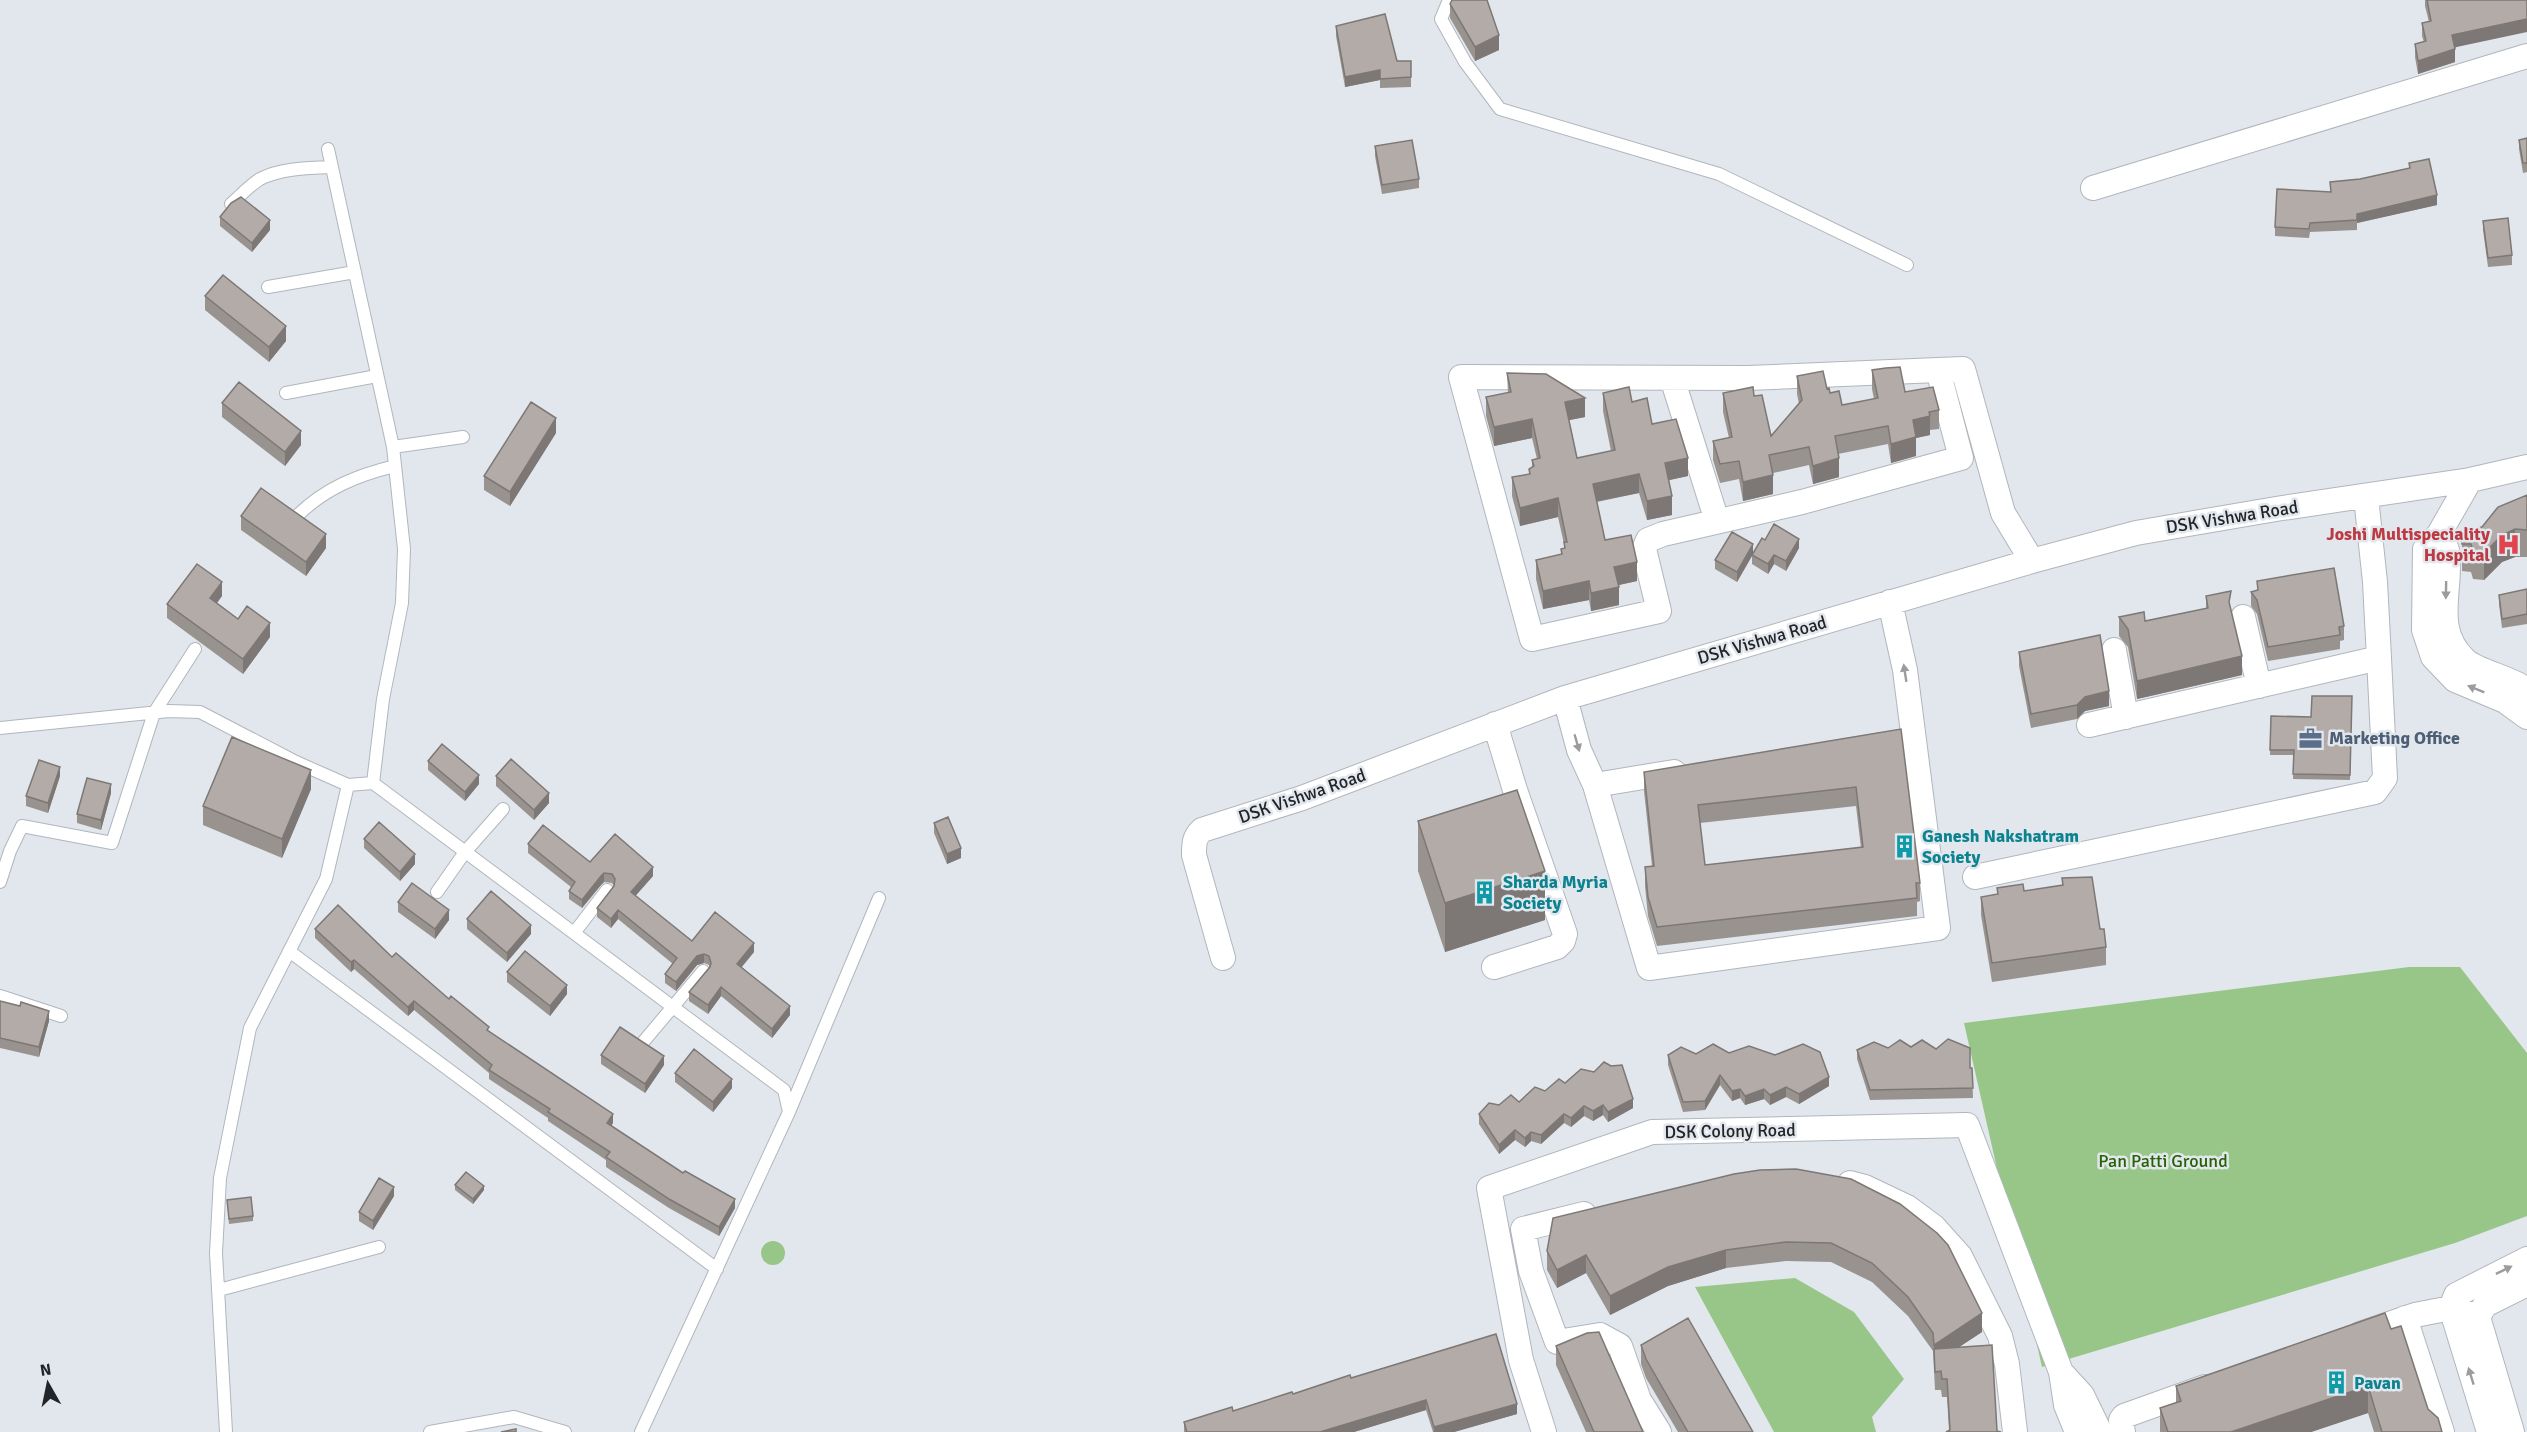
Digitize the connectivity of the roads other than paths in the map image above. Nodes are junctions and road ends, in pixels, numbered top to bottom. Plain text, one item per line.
1 (1449, 0) edge
2 (2527, 56) edge
3 (328, 149) dead end
4 (332, 167) junction
5 (2093, 188) dead end
6 (231, 204) edge
7 (1907, 265) dead end
8 (355, 272) junction
9 (268, 287) dead end
10 (1938, 370) junction
11 (377, 376) junction
12 (1672, 378) junction
13 (286, 393) dead end
14 (464, 437) dead end
15 (393, 447) junction
16 (395, 466) junction
17 (2527, 467) edge
18 (2470, 480) junction
19 (2366, 497) junction
20 (297, 516) edge
21 (1717, 521) junction
22 (2439, 534) junction
23 (2032, 561) junction
24 (1890, 602) junction
25 (2242, 617) dead end
26 (195, 649) dead end
27 (2115, 650) dead end
28 (2379, 658) junction
29 (2259, 686) junction
30 (2527, 690) edge
31 (1565, 698) junction
32 (154, 713) junction
33 (2126, 717) junction
34 (2527, 717) edge
35 (1495, 724) junction
36 (2089, 725) dead end
37 (0, 728) edge
38 (1913, 731) junction
39 (1889, 735) edge
40 (1701, 767) edge
41 (373, 783) junction
42 (348, 785) junction
43 (1595, 785) junction
44 (503, 809) dead end
45 (465, 852) junction
46 (1975, 877) dead end
47 (0, 882) edge
48 (607, 890) dead end
49 (438, 892) dead end
50 (879, 898) dead end
51 (574, 933) junction
52 (289, 951) junction
53 (1223, 958) dead end
54 (1494, 967) dead end
55 (703, 971) edge
56 (0, 996) edge
57 (674, 1007) junction
58 (61, 1016) dead end
59 (644, 1041) edge
60 (789, 1112) junction
61 (1832, 1178) edge
62 (1606, 1209) edge
63 (379, 1247) dead end
64 (2527, 1259) edge
65 (717, 1269) junction
66 (2527, 1284) edge
67 (2467, 1288) junction
68 (219, 1290) junction
69 (2451, 1308) junction
70 (2485, 1309) junction
71 (2405, 1318) junction
72 (2341, 1341) edge
73 (2061, 1372) junction
74 (2222, 1381) edge
75 (226, 1432) edge
76 (430, 1432) edge
77 (565, 1432) edge
78 (641, 1432) edge
79 (1544, 1432) edge
80 (1659, 1432) edge
81 (2015, 1432) edge
82 (2077, 1432) edge
83 (2100, 1432) edge
84 (2123, 1432) edge
85 (2442, 1432) edge
86 (2489, 1432) edge
87 (2512, 1432) edge

1 - 7 lane
2 - 5 street
3 - 4 lane
4 - 6 lane
4 - 8 lane
8 - 9 lane
8 - 11 lane
10 - 12 street
10 - 21 street
10 - 23 street
11 - 13 lane
11 - 15 lane
12 - 21 street
12 - 21 street
14 - 15 lane
15 - 16 lane
16 - 20 lane
16 - 41 lane
17 - 18 street, DSK Vishwa Road
18 - 19 street, DSK Vishwa Road
18 - 22 street
19 - 23 street, DSK Vishwa Road
19 - 28 street
22 -> 30 street
34 -> 22 street
23 - 24 street, DSK Vishwa Road
24 - 31 street, DSK Vishwa Road
38 -> 24 street
25 - 29 street
26 - 32 lane
27 - 33 street
28 - 29 street
28 - 46 street
29 - 33 street
31 - 35 street, DSK Vishwa Road
31 -> 43 street
32 - 37 lane
32 - 42 lane
32 - 47 lane
33 - 36 street
35 - 53 street, DSK Vishwa Road
35 - 54 street
38 - 39 street
38 - 43 street
40 - 43 street
41 - 42 lane
41 - 45 lane
42 - 52 lane
44 - 45 lane
45 - 49 lane
45 - 51 lane
48 - 51 lane
50 - 60 lane
51 - 57 lane
52 - 65 lane
52 - 68 lane
55 - 57 lane
56 - 58 lane
57 - 59 lane
57 - 60 lane
60 - 65 lane
61 - 81 street
62 - 80 street
63 - 68 lane
67 -> 64 street
65 - 78 lane
66 - 70 street
67 - 69 street
67 - 70 street
68 - 75 lane
69 - 70 street
69 - 71 street
86 -> 69 street
70 - 87 street
71 - 72 street
71 - 85 street
73 - 79 street, DSK Colony Road
73 - 82 street, DSK Colony Road
73 - 83 street, DSK Colony Road
74 - 84 street
76 - 77 lane

